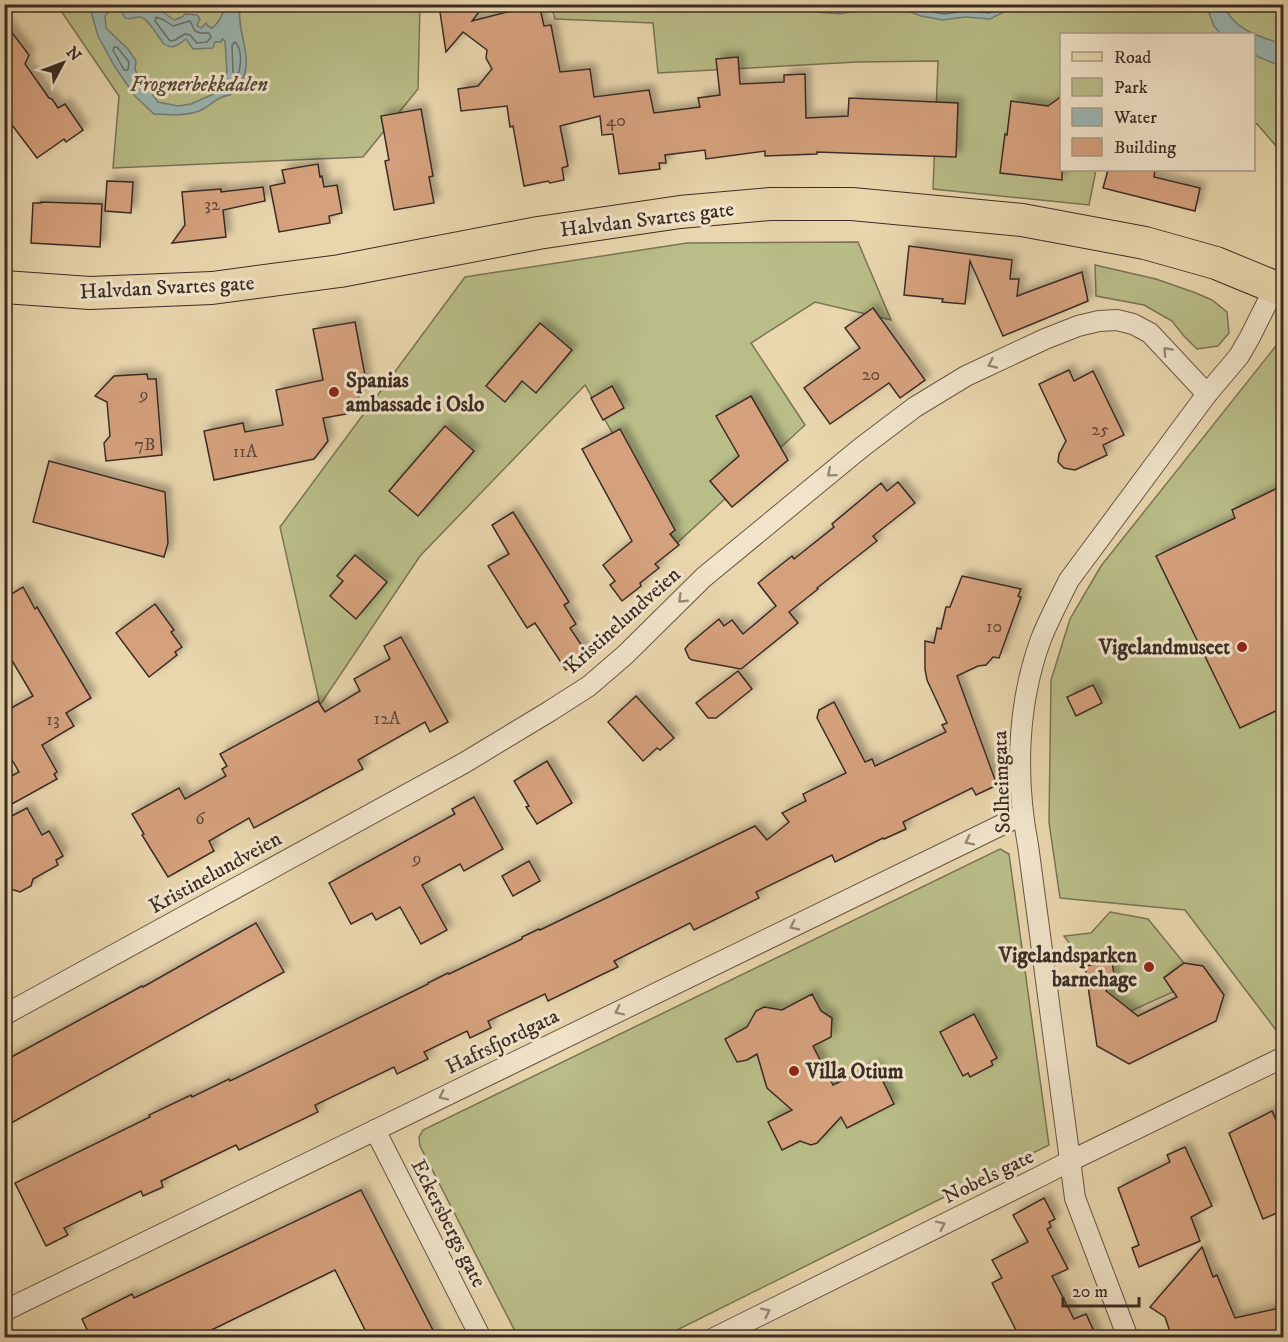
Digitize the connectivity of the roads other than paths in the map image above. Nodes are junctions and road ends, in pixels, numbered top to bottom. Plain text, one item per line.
1 (4, 287) edge
2 (1279, 289) edge
3 (1207, 394) junction
4 (1022, 815) junction
5 (4, 1015) edge
6 (1284, 1057) edge
7 (375, 1130) junction
8 (1070, 1161) junction
9 (4, 1311) edge
10 (481, 1338) edge
11 (714, 1338) edge
12 (1128, 1338) edge

1 - 2 main road, Halvdan Svartes gate
2 - 3 street, Solheimgata
3 - 4 street, Solheimgata
3 -> 5 street, Kristinelundveien
4 -> 7 street, Hafrsfjordgata
4 - 8 street, Solheimgata
6 - 8 street, Nobels gate
7 - 9 street, Hafrsfjordgata
7 - 10 street, Eckersbergs gate
11 -> 8 street, Nobels gate
8 - 12 street, Solheimgata

